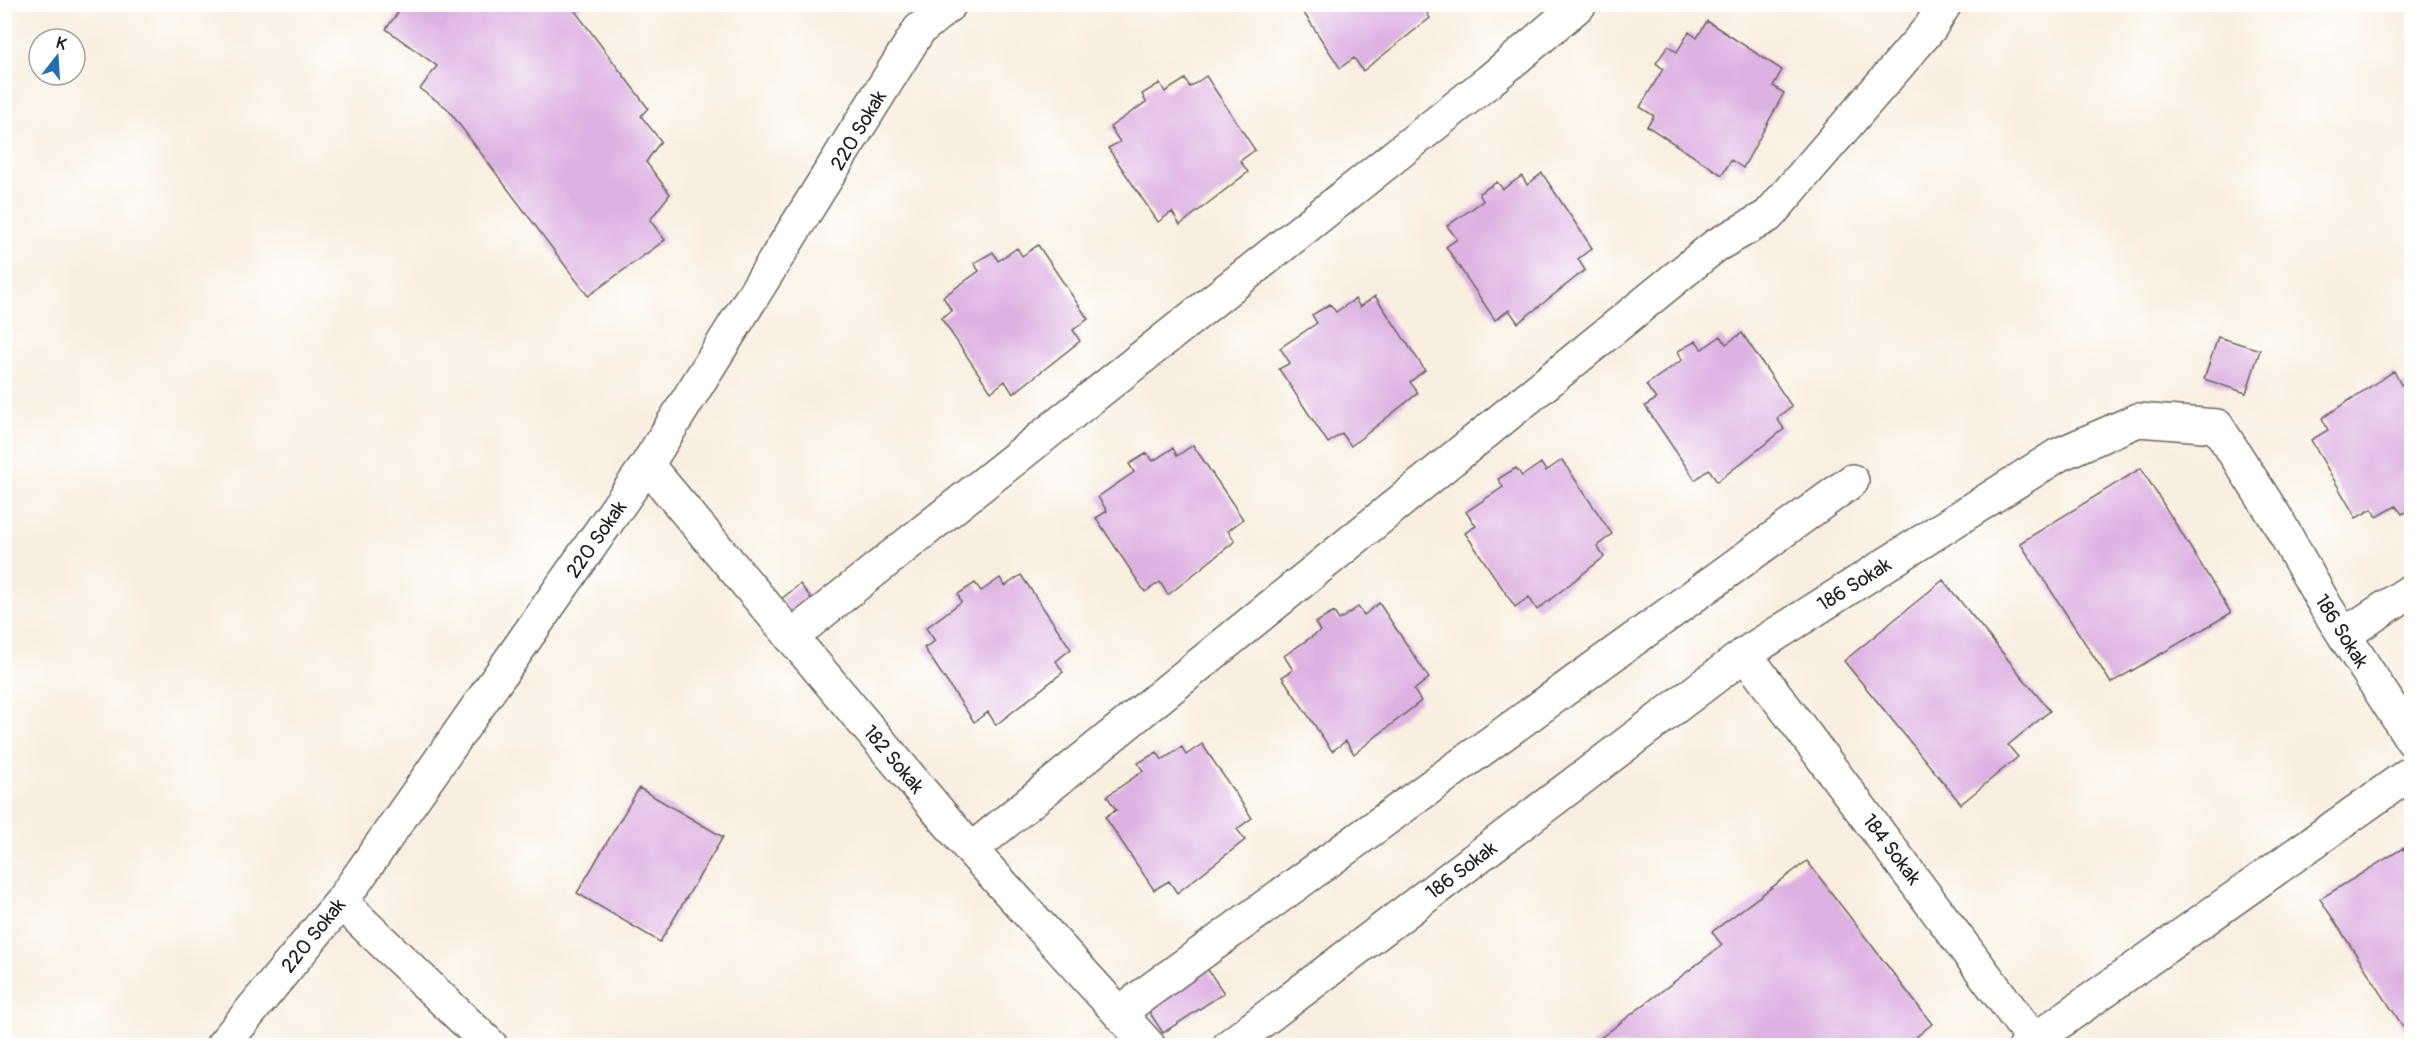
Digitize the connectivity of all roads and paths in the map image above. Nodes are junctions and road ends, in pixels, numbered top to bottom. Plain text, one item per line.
1 (950, 4) edge
2 (1580, 4) edge
3 (1945, 4) edge
4 (916, 17) edge
5 (647, 465) junction
6 (1852, 481) dead end
7 (2412, 590) edge
8 (2344, 635) junction
9 (791, 637) junction
10 (1744, 654) junction
11 (2412, 740) edge
12 (2412, 772) edge
13 (971, 850) junction
14 (341, 902) junction
15 (1120, 1012) junction
16 (2033, 1044) edge
17 (222, 1046) edge
18 (491, 1046) edge
19 (1149, 1046) edge
20 (1230, 1046) edge

1 - 4 street, 220 Sokak
2 - 9 street
3 - 13 street
4 - 5 street, 220 Sokak
5 - 9 street, 182 Sokak
5 - 14 street, 220 Sokak
6 - 15 street
7 - 8 street
8 - 10 street, 186 Sokak
8 - 11 street, 186 Sokak
9 - 13 street, 182 Sokak
10 - 16 street, 184 Sokak
10 - 20 street, 186 Sokak
12 - 16 street
13 - 15 street, 182 Sokak
14 - 17 street, 220 Sokak
14 - 18 street
15 - 19 street, 182 Sokak

